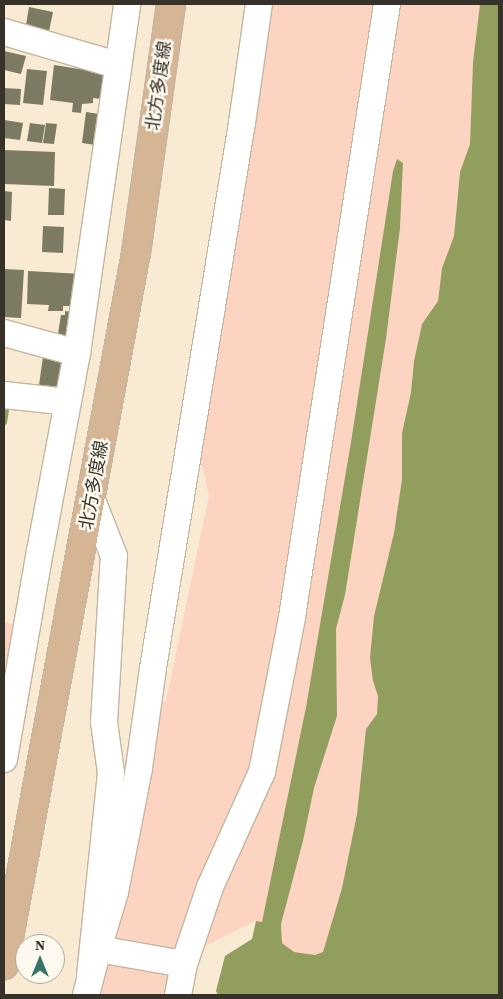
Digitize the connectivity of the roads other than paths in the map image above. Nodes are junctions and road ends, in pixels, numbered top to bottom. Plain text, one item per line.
1 (127, 4) edge
2 (171, 4) edge
3 (259, 4) edge
4 (387, 4) edge
5 (4, 32) edge
6 (117, 65) junction
7 (4, 333) edge
8 (77, 353) junction
9 (4, 395) edge
10 (68, 402) junction
11 (92, 500) junction
12 (4, 760) edge
13 (98, 949) junction
14 (184, 964) junction
15 (4, 965) edge
16 (88, 986) edge
17 (178, 995) edge

1 - 6 street
2 - 11 main road, 北方多度線
3 - 13 street
4 - 14 street
5 - 6 street
6 - 8 street
7 - 8 street
8 - 10 street
9 - 10 street
10 - 12 street
11 - 15 main road, 北方多度線
11 - 16 street
13 - 14 street
13 - 16 street
14 - 17 street

